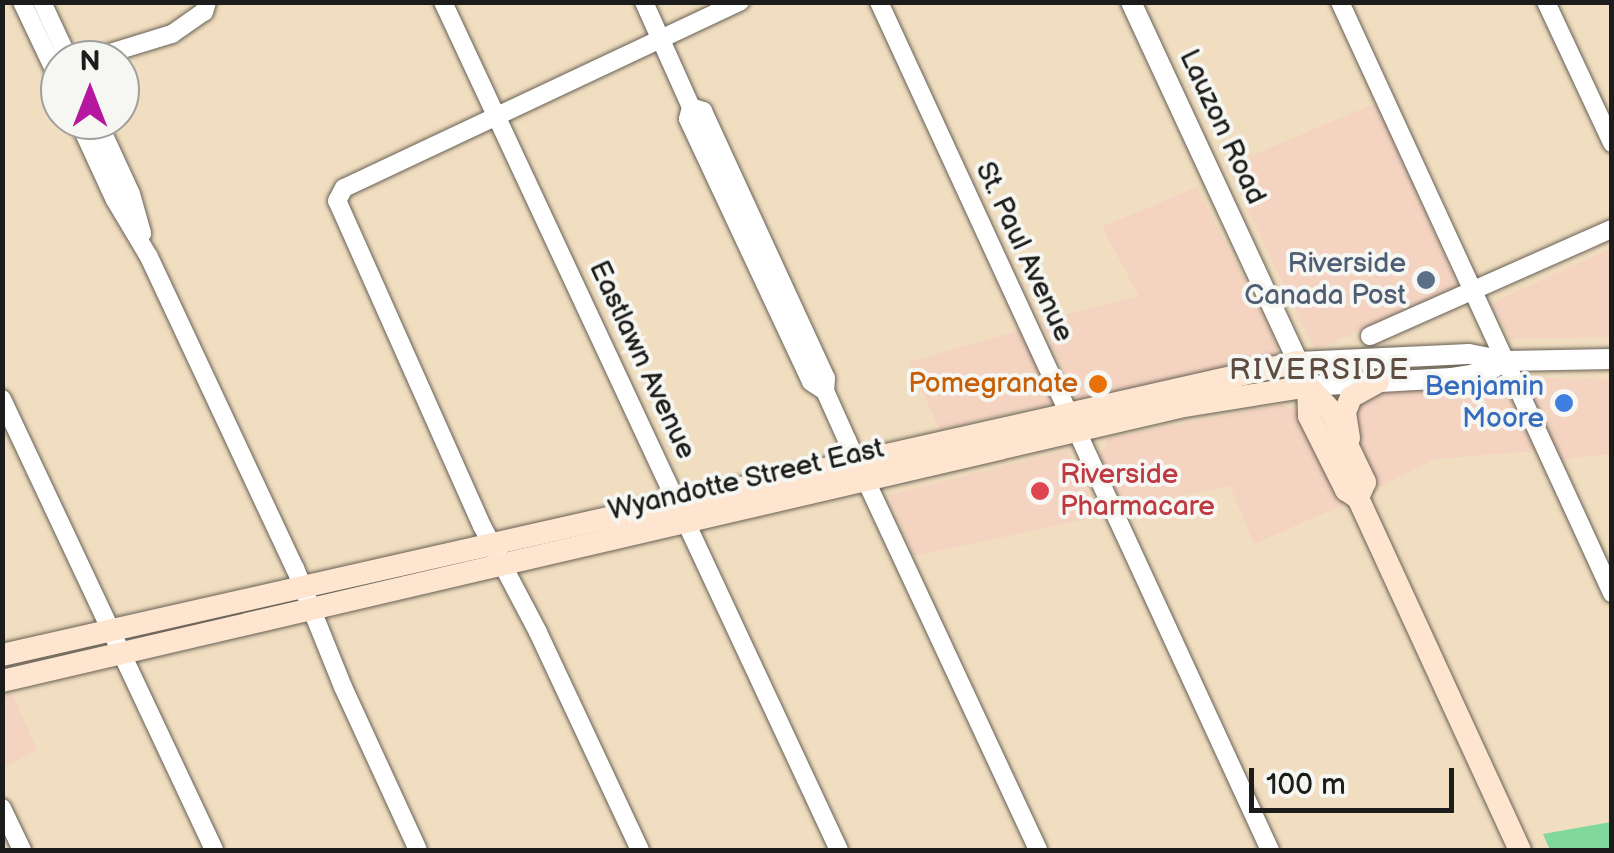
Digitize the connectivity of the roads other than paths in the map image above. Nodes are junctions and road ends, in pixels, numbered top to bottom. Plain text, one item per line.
1 (22, 2) edge
2 (42, 2) edge
3 (207, 2) edge
4 (443, 2) edge
5 (644, 2) edge
6 (740, 2) edge
7 (878, 2) edge
8 (1131, 2) edge
9 (1340, 2) edge
10 (1546, 2) edge
11 (43, 40) edge
12 (52, 40) edge
13 (662, 40) junction
14 (140, 44) edge
15 (496, 117) junction
16 (87, 140) edge
17 (105, 140) edge
18 (1612, 142) edge
19 (1612, 229) edge
20 (149, 257) junction
21 (1473, 290) junction
22 (1370, 336) dead end
23 (1612, 359) edge
24 (1506, 361) junction
25 (1298, 362) junction
26 (1378, 382) junction
27 (1308, 386) junction
28 (2, 399) edge
29 (1072, 422) junction
30 (856, 461) junction
31 (1357, 466) junction
32 (867, 483) junction
33 (1358, 498) junction
34 (678, 501) junction
35 (688, 524) junction
36 (492, 544) junction
37 (504, 566) junction
38 (303, 587) junction
39 (1612, 593) edge
40 (312, 610) junction
41 (111, 630) junction
42 (122, 654) junction
43 (2, 655) edge
44 (2, 681) edge
45 (2, 808) edge
46 (22, 850) edge
47 (214, 850) edge
48 (418, 850) edge
49 (640, 850) edge
50 (839, 850) edge
51 (1038, 850) edge
52 (1270, 850) edge
53 (1520, 850) edge

1 - 11 street
2 - 12 street
3 - 14 street
4 - 15 street, Eastlawn Avenue
5 - 13 street
6 - 13 street
7 - 29 street, St. Paul Avenue
8 - 25 street, Lauzon Road
9 - 21 street
10 - 18 street
13 - 15 street
13 - 30 street
15 - 34 street, Eastlawn Avenue
15 - 36 street
16 - 20 street
17 - 20 street
19 - 21 street
20 - 38 street
21 - 22 street
21 - 24 street
23 - 24 street, Wyandotte Street East
24 - 25 street, Wyandotte Street East
24 - 26 street, Wyandotte Street East
24 - 39 street
25 - 27 main road, Lauzon Road
25 - 29 main road, Wyandotte Street East
26 - 27 street, Wyandotte Street East
26 - 31 main road
27 - 29 main road, Wyandotte Street East
27 - 31 main road, Lauzon Road
27 - 33 main road, Lauzon Road
28 - 41 street
29 - 30 main road, Wyandotte Street East
29 - 32 main road, Wyandotte Street East
29 - 52 street, St. Paul Avenue
30 - 32 street
30 - 34 main road, Wyandotte Street East
31 - 33 main road, Lauzon Road
32 - 35 main road, Wyandotte Street East
32 - 51 street
33 - 53 main road, Lauzon Road
34 - 35 street, Eastlawn Avenue
34 - 36 main road, Wyandotte Street East
35 - 37 main road, Wyandotte Street East
35 - 50 street, Eastlawn Avenue
36 - 37 street
36 - 38 main road, Wyandotte Street East
37 - 40 main road, Wyandotte Street East
37 - 49 street
38 - 40 street
38 - 41 main road, Wyandotte Street East
40 - 42 main road, Wyandotte Street East
40 - 48 street
41 - 42 street
41 - 43 main road, Wyandotte Street East
42 - 44 main road, Wyandotte Street East
42 - 47 street
45 - 46 street

